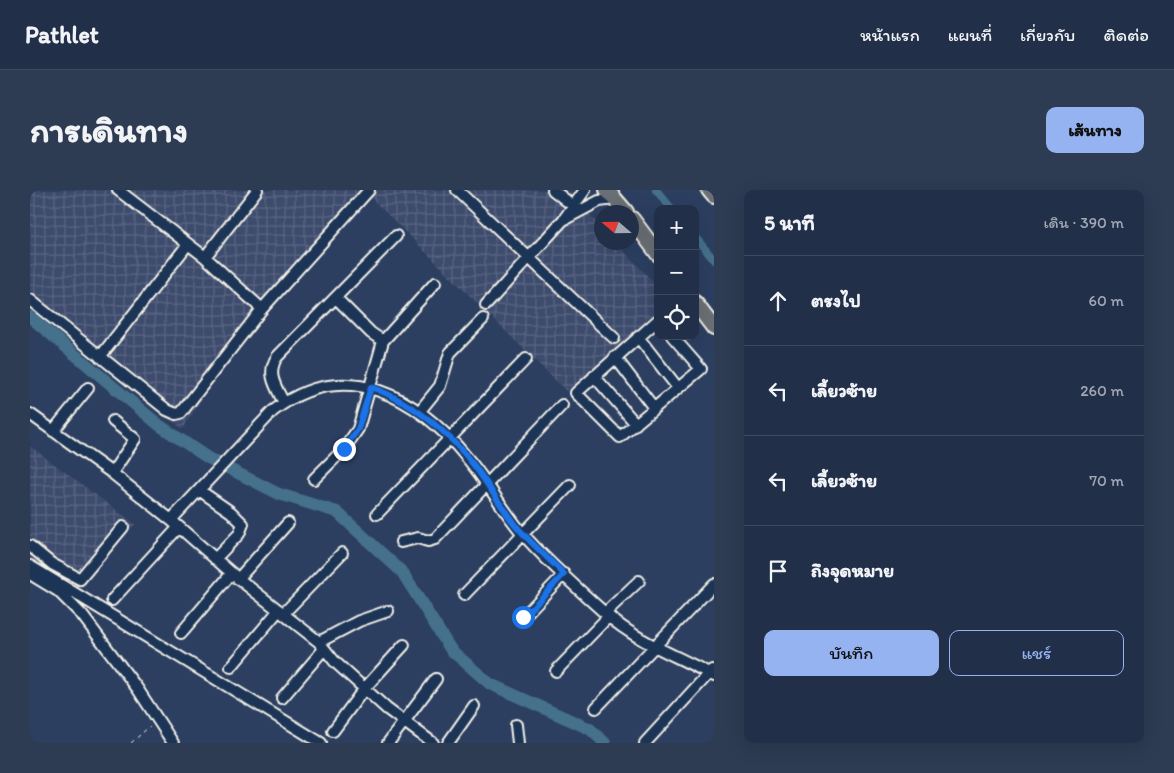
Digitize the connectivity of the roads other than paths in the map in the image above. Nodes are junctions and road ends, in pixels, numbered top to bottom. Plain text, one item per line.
1 (118, 190) edge
2 (257, 190) edge
3 (368, 190) edge
4 (457, 190) edge
5 (552, 190) edge
6 (585, 190) edge
7 (709, 190) edge
8 (611, 194) edge
9 (714, 196) edge
10 (620, 205) edge
11 (576, 208) junction
12 (639, 228) edge
13 (396, 236) dead end
14 (188, 244) junction
15 (655, 250) edge
16 (205, 257) junction
17 (528, 258) junction
18 (435, 283) dead end
19 (336, 298) junction
20 (30, 300) edge
21 (486, 305) dead end
22 (699, 307) edge
23 (699, 308) edge
24 (262, 310) junction
25 (483, 319) dead end
26 (654, 323) edge
27 (714, 324) edge
28 (714, 328) edge
29 (638, 337) junction
30 (614, 338) dead end
31 (676, 340) edge
32 (383, 341) junction
33 (100, 357) junction
34 (615, 358) junction
35 (526, 359) dead end
36 (594, 376) junction
37 (371, 387) junction
38 (88, 388) dead end
39 (678, 388) junction
40 (284, 403) junction
41 (562, 405) dead end
42 (654, 408) junction
43 (419, 412) junction
44 (30, 414) edge
45 (113, 421) dead end
46 (636, 424) junction
47 (53, 431) junction
48 (450, 439) junction
49 (112, 473) junction
50 (314, 479) dead end
51 (487, 484) junction
52 (570, 485) dead end
53 (199, 490) junction
54 (377, 514) dead end
55 (175, 523) junction
56 (288, 523) dead end
57 (123, 527) dead end
58 (523, 534) junction
59 (401, 542) dead end
60 (30, 546) edge
61 (342, 553) dead end
62 (216, 559) junction
63 (30, 566) edge
64 (30, 574) edge
65 (564, 574) junction
66 (235, 576) junction
67 (639, 581) dead end
68 (714, 584) edge
69 (464, 595) dead end
70 (112, 600) dead end
71 (388, 611) dead end
72 (282, 612) junction
73 (607, 615) junction
74 (523, 617) dead end
75 (180, 633) dead end
76 (322, 645) junction
77 (404, 645) dead end
78 (656, 646) junction
79 (231, 667) dead end
80 (556, 671) dead end
81 (712, 673) edge
82 (436, 679) dead end
83 (364, 689) junction
84 (282, 698) dead end
85 (474, 706) dead end
86 (596, 708) dead end
87 (404, 722) junction
88 (516, 725) dead end
89 (333, 731) dead end
90 (318, 742) edge
91 (173, 743) edge
92 (388, 743) edge
93 (433, 743) edge
94 (448, 743) edge
95 (518, 743) edge
96 (645, 743) edge

1 - 14 street
2 - 16 street
3 - 24 street
4 - 17 street
5 - 11 street
6 - 11 street
7 - 9 main road
8 - 10 main road
8 - 11 street
11 - 17 street
12 - 15 main road
13 - 19 street
14 - 16 street
14 - 33 street
16 - 24 street
17 - 21 street
17 - 30 street
18 - 32 street
19 - 32 street
19 - 40 street
20 - 33 street
22 - 27 main road
23 - 28 main road
24 - 33 street
25 - 43 street
26 - 29 street
29 - 34 street
29 - 39 street
31 - 39 street
32 - 37 street
34 - 36 street
34 - 42 street
35 - 48 street
36 - 46 street
36 - 46 street
37 - 40 street
37 - 43 street
37 - 50 street
38 - 47 street
39 - 42 street
40 - 53 street
41 - 51 street
42 - 46 street
43 - 48 street
44 - 47 street
45 - 49 street
47 - 49 street
48 - 51 street
48 - 54 street
49 - 55 street
51 - 58 street
51 - 59 street
52 - 58 street
53 - 55 street
53 - 62 street
55 - 62 street
55 - 70 street
56 - 66 street
57 - 60 street
58 - 65 street
58 - 69 street
61 - 72 street
62 - 66 street
63 - 90 street
64 - 91 street
65 - 73 street
65 - 74 street
66 - 72 street
66 - 75 street
67 - 73 street
68 - 78 street
71 - 76 street
72 - 76 street
72 - 79 street
73 - 78 street
73 - 80 street
76 - 83 street
76 - 84 street
77 - 83 street
78 - 81 street
78 - 86 street
81 - 96 street
82 - 87 street
83 - 87 street
83 - 89 street
85 - 94 street
87 - 92 street
87 - 93 street
88 - 95 street

